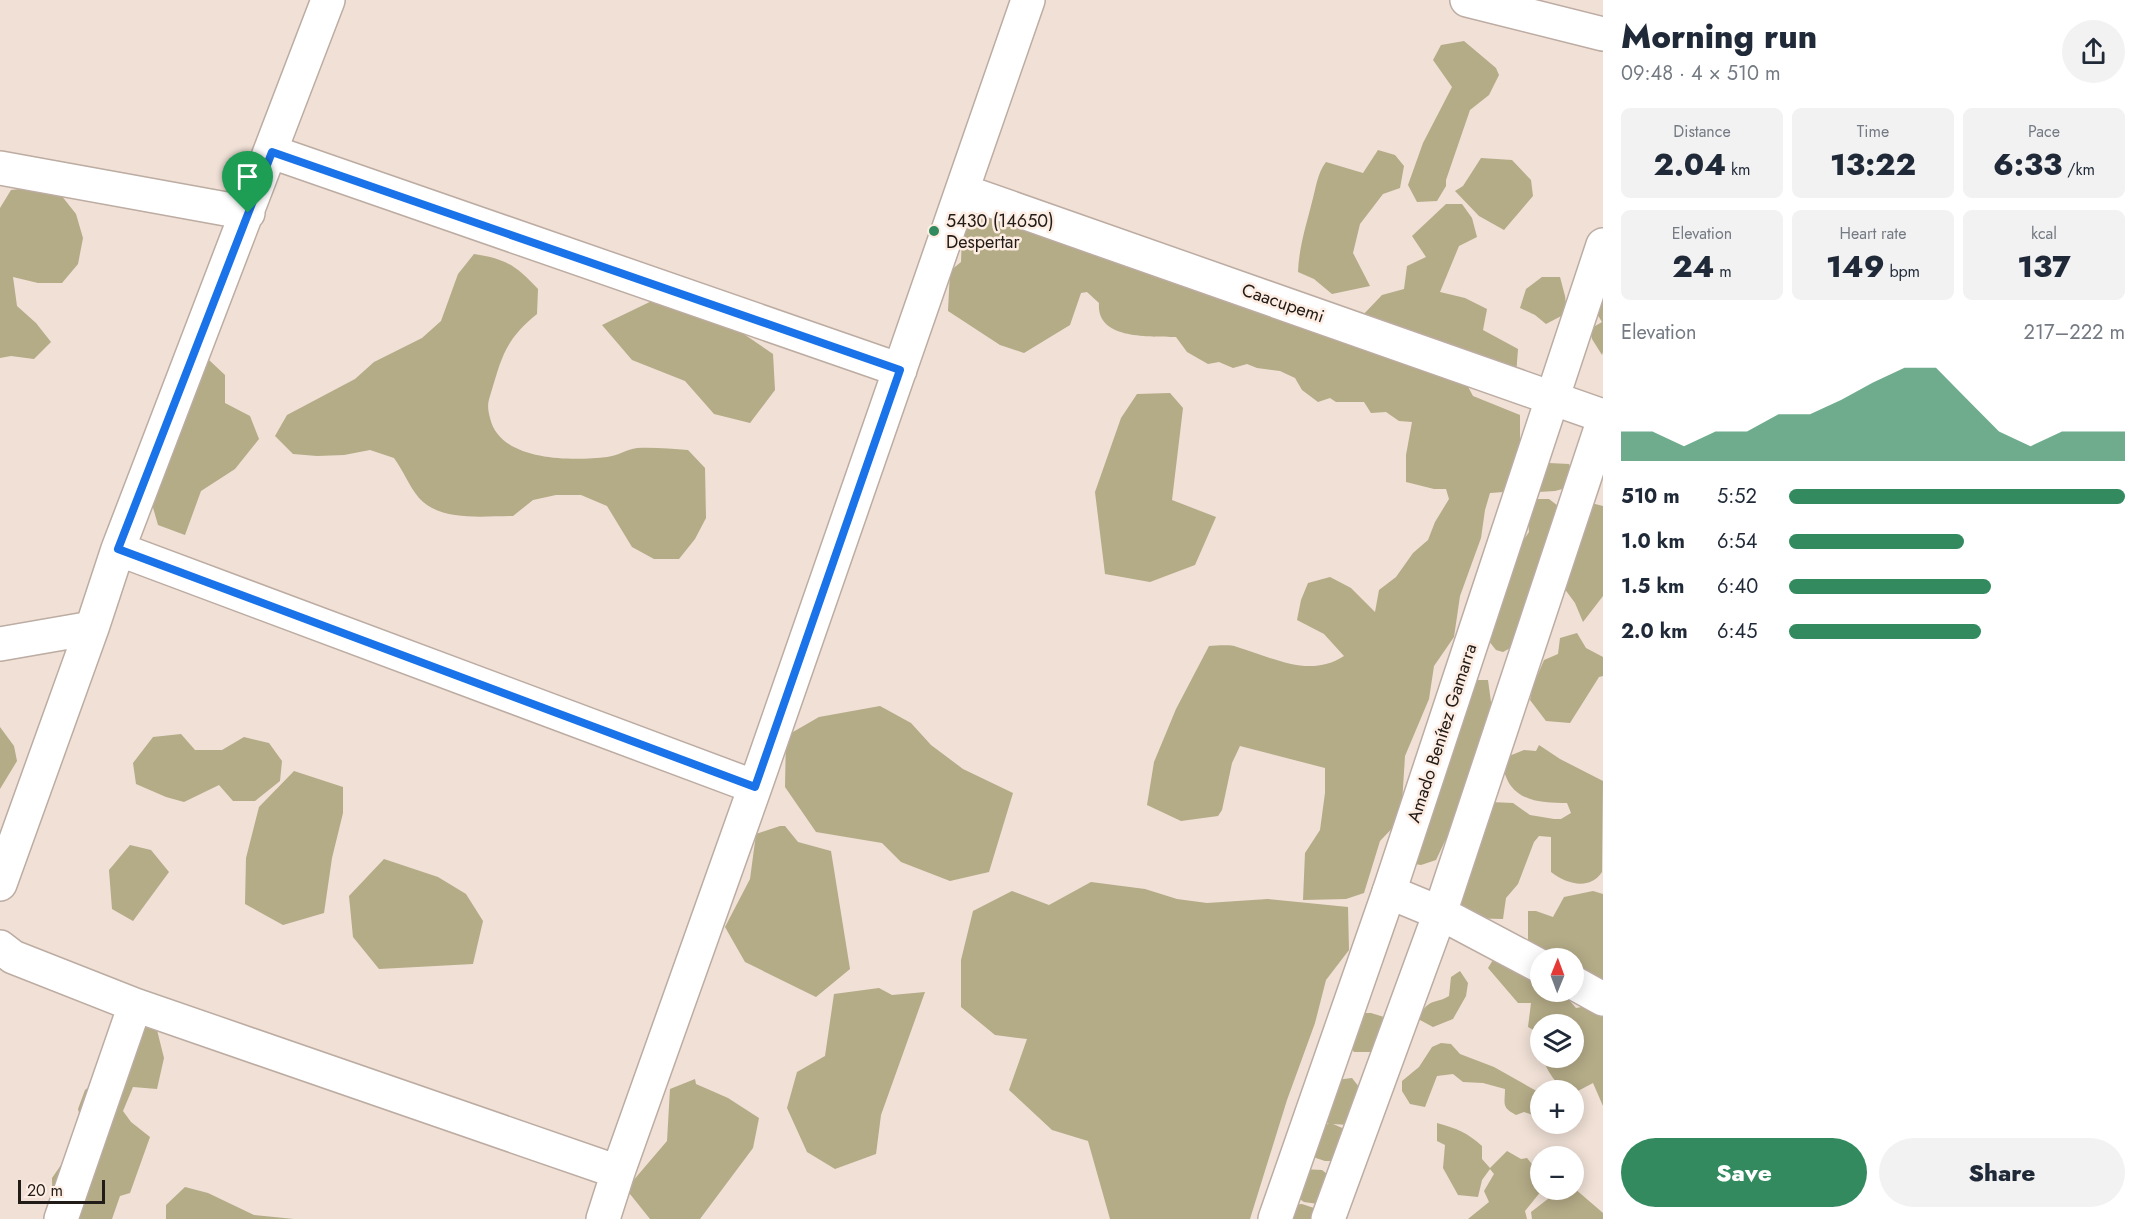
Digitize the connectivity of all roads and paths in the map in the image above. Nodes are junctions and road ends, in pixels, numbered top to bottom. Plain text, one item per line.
1 (328, 0) edge
2 (1028, 0) edge
3 (1467, 0) edge
4 (1603, 34) edge
5 (272, 152) junction
6 (0, 168) edge
7 (963, 191) junction
8 (248, 213) junction
9 (1603, 245) edge
10 (900, 370) junction
11 (1552, 398) junction
12 (1603, 416) edge
13 (1603, 422) edge
14 (118, 549) junction
15 (92, 628) junction
16 (0, 644) edge
17 (755, 787) junction
18 (0, 884) edge
19 (1389, 891) junction
20 (1440, 913) junction
21 (0, 947) edge
22 (1530, 961) edge
23 (1584, 989) edge
24 (1603, 999) edge
25 (135, 1005) junction
26 (618, 1172) junction
27 (61, 1219) edge
28 (603, 1219) edge
29 (1275, 1219) edge
30 (1328, 1219) edge

1 - 5 street
2 - 7 street
3 - 4 street
5 - 8 street
5 - 10 street
6 - 8 street
7 - 10 street
7 - 11 street, Caacupemi
8 - 14 street
9 - 11 street, Amado Benítez Gamarra
10 - 17 street
11 - 12 street, Caacupemi
11 - 19 street, Amado Benítez Gamarra
13 - 20 street
14 - 15 street
14 - 17 street
15 - 16 street
15 - 18 street
17 - 26 street
19 - 20 street
19 - 29 street, Amado Benítez Gamarra
20 - 22 street
20 - 30 street
21 - 25 street
23 - 24 street
25 - 26 street
25 - 27 street
26 - 28 street

